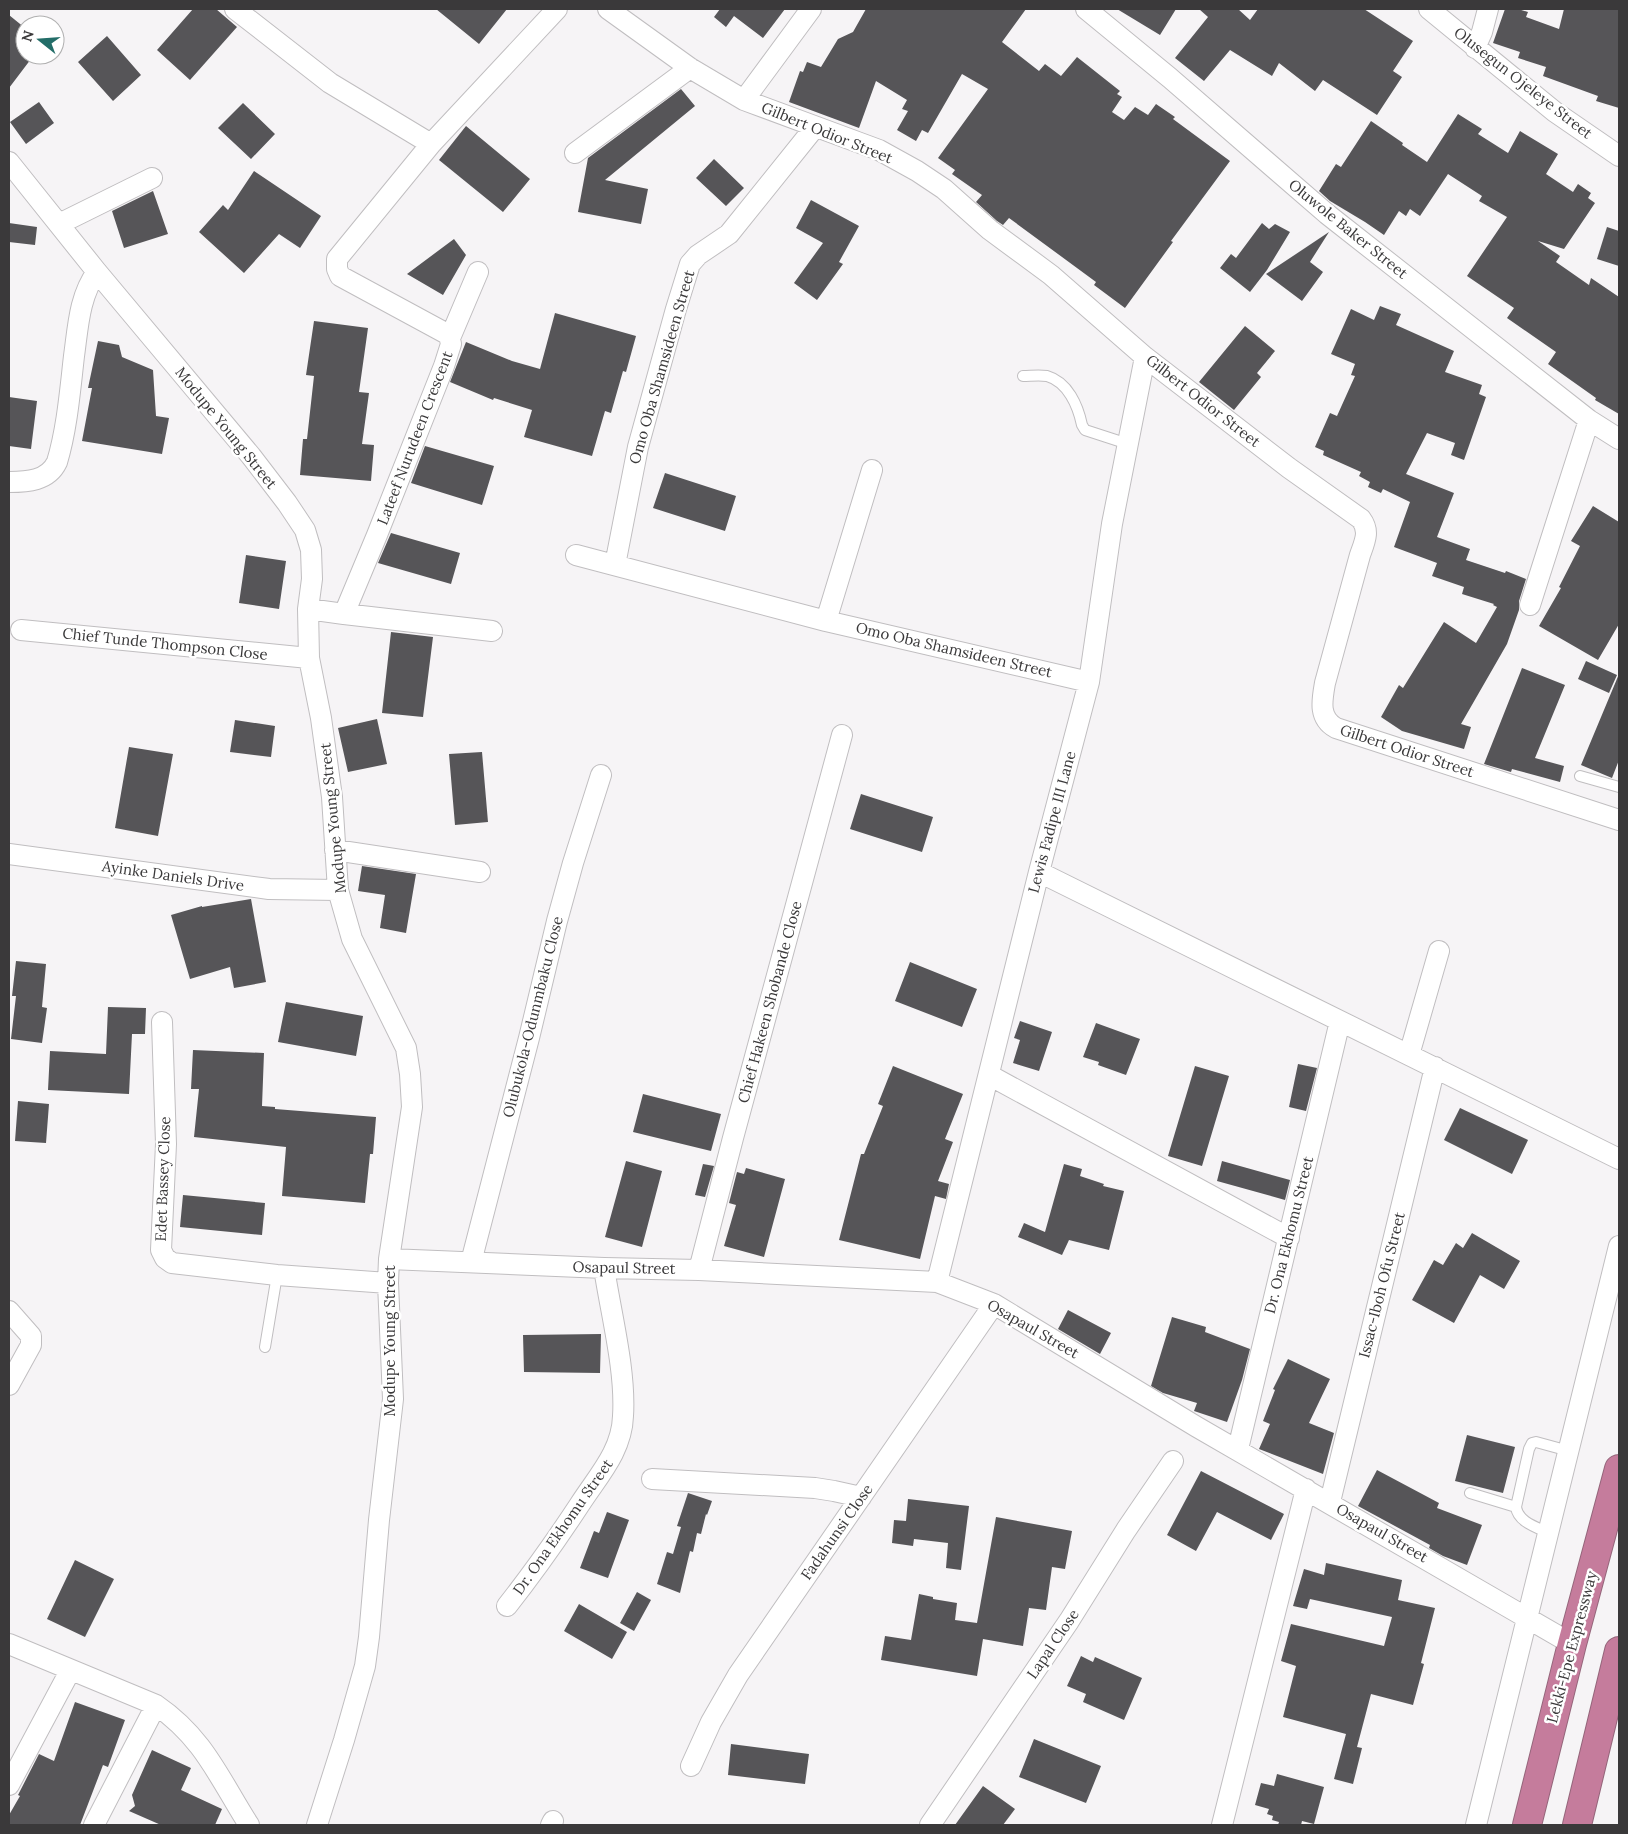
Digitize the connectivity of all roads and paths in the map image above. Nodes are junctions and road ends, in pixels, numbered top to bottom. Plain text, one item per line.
1 (235, 9) edge
2 (557, 9) edge
3 (608, 9) edge
4 (811, 9) edge
5 (1086, 9) edge
6 (1429, 9) edge
7 (1488, 9) edge
8 (1475, 48) junction
9 (690, 68) junction
10 (744, 100) junction
11 (815, 128) junction
12 (431, 144) junction
13 (575, 153) dead end
14 (1619, 156) edge
15 (9, 162) edge
16 (152, 178) dead end
17 (58, 224) junction
18 (97, 272) junction
19 (478, 272) dead end
20 (450, 338) junction
21 (1145, 357) junction
22 (1023, 376) dead end
23 (1589, 420) junction
24 (1619, 439) edge
25 (1128, 444) junction
26 (872, 470) dead end
27 (9, 482) edge
28 (576, 556) dead end
29 (615, 566) junction
30 (1530, 604) dead end
31 (308, 610) junction
32 (344, 614) junction
33 (826, 621) junction
34 (21, 630) dead end
35 (492, 631) dead end
36 (309, 658) junction
37 (1089, 682) junction
38 (842, 735) dead end
39 (601, 775) dead end
40 (1580, 776) dead end
41 (1619, 787) edge
42 (1619, 820) edge
43 (335, 850) junction
44 (9, 854) edge
45 (480, 872) dead end
46 (1039, 872) junction
47 (338, 890) junction
48 (1439, 951) dead end
49 (1340, 1021) junction
50 (162, 1022) dead end
51 (1409, 1055) junction
52 (1435, 1068) junction
53 (989, 1075) junction
54 (1619, 1158) edge
55 (1288, 1238) junction
56 (1619, 1246) edge
57 (389, 1259) junction
58 (471, 1262) junction
59 (604, 1268) junction
60 (699, 1270) junction
61 (277, 1275) junction
62 (937, 1282) junction
63 (388, 1283) junction
64 (994, 1304) junction
65 (9, 1310) edge
66 (265, 1347) dead end
67 (9, 1384) edge
68 (1238, 1449) junction
69 (1569, 1451) junction
70 (1173, 1461) dead end
71 (1619, 1468) edge
72 (652, 1479) dead end
73 (1306, 1489) junction
74 (1470, 1493) dead end
75 (861, 1497) junction
76 (1330, 1502) junction
77 (1516, 1507) junction
78 (1549, 1533) junction
79 (507, 1606) dead end
80 (1528, 1618) junction
81 (9, 1644) edge
82 (1572, 1644) junction
83 (1619, 1651) edge
84 (70, 1671) junction
85 (156, 1705) junction
86 (691, 1766) dead end
87 (9, 1785) edge
88 (94, 1825) edge
89 (249, 1825) edge
90 (317, 1825) edge
91 (930, 1825) edge
92 (1222, 1825) edge
93 (1476, 1825) edge
94 (1527, 1825) edge
95 (1577, 1825) edge

1 - 12 street
2 - 12 street, Lateef Nurudeen Crescent
3 - 9 street, Gilbert Odior Street
4 - 10 street
5 - 23 street, Oluwole Baker Street
6 - 8 street, Olusegun Ojeleye Street
7 - 8 street
8 - 14 street, Olusegun Ojeleye Street
9 - 10 street, Gilbert Odior Street
9 - 13 street
10 - 11 street, Gilbert Odior Street
11 - 21 street, Gilbert Odior Street
11 - 29 street, Omo Oba Shamsideen Street
12 - 20 street, Lateef Nurudeen Crescent
15 - 17 street, Modupe Young Street
16 - 17 street
17 - 18 street, Modupe Young Street
18 - 27 street
18 - 31 street, Modupe Young Street
19 - 20 street
20 - 32 street, Lateef Nurudeen Crescent
21 - 25 street, Lewis Fadipe III Lane
21 - 42 street, Gilbert Odior Street
22 - 25 lane
23 - 24 street, Oluwole Baker Street
23 - 30 street
25 - 37 street, Lewis Fadipe III Lane
26 - 33 street
28 - 29 street, Omo Oba Shamsideen Street
29 - 33 street, Omo Oba Shamsideen Street
31 - 32 street
31 - 36 street, Modupe Young Street
32 - 35 street
33 - 37 street, Omo Oba Shamsideen Street
34 - 36 street, Chief Tunde Thompson Close
36 - 43 street, Modupe Young Street
37 - 46 street, Lewis Fadipe III Lane
38 - 60 street, Chief Hakeen Shobande Close
39 - 58 street, Olubukola-Odunmbaku Close
40 - 41 lane
43 - 45 street
43 - 47 street, Modupe Young Street
44 - 47 street, Ayinke Daniels Drive
46 - 49 street
46 - 53 street, Lewis Fadipe III Lane
47 - 57 street, Modupe Young Street
48 - 51 street
49 - 51 street
49 - 55 street, Dr. Ona Ekhomu Street
50 - 61 street, Edet Bassey Close
51 - 52 street
52 - 54 street
52 - 76 street, Issac-Iboh Ofu Street
53 - 55 street
53 - 62 street, Lewis Fadipe III Lane
55 - 68 street, Dr. Ona Ekhomu Street
56 - 69 street
57 - 58 street, Osapaul Street
57 - 63 street, Modupe Young Street
58 - 59 street, Osapaul Street
59 - 60 street, Osapaul Street
59 - 79 street, Dr. Ona Ekhomu Street
60 - 62 street, Osapaul Street
61 - 63 street, Edet Bassey Close
61 - 66 lane
62 - 64 street, Osapaul Street
63 - 90 street, Modupe Young Street
64 - 68 street, Osapaul Street
64 - 75 street, Fadahunsi Close
65 - 67 street
68 - 73 street, Osapaul Street
69 - 77 lane
69 - 78 street
70 - 91 street, Lapal Close
71 - 82 highway, Lekki-Epe Expressway
72 - 75 street
73 - 76 street, Osapaul Street
73 - 92 street
74 - 77 lane
75 - 86 street, Fadahunsi Close
76 - 80 street, Osapaul Street
77 - 78 lane
78 - 80 street
80 - 82 street, Osapaul Street
80 - 93 street
81 - 84 street
82 - 94 highway, Lekki-Epe Expressway
83 - 95 highway
84 - 85 street
84 - 87 street
85 - 88 street
85 - 89 street

